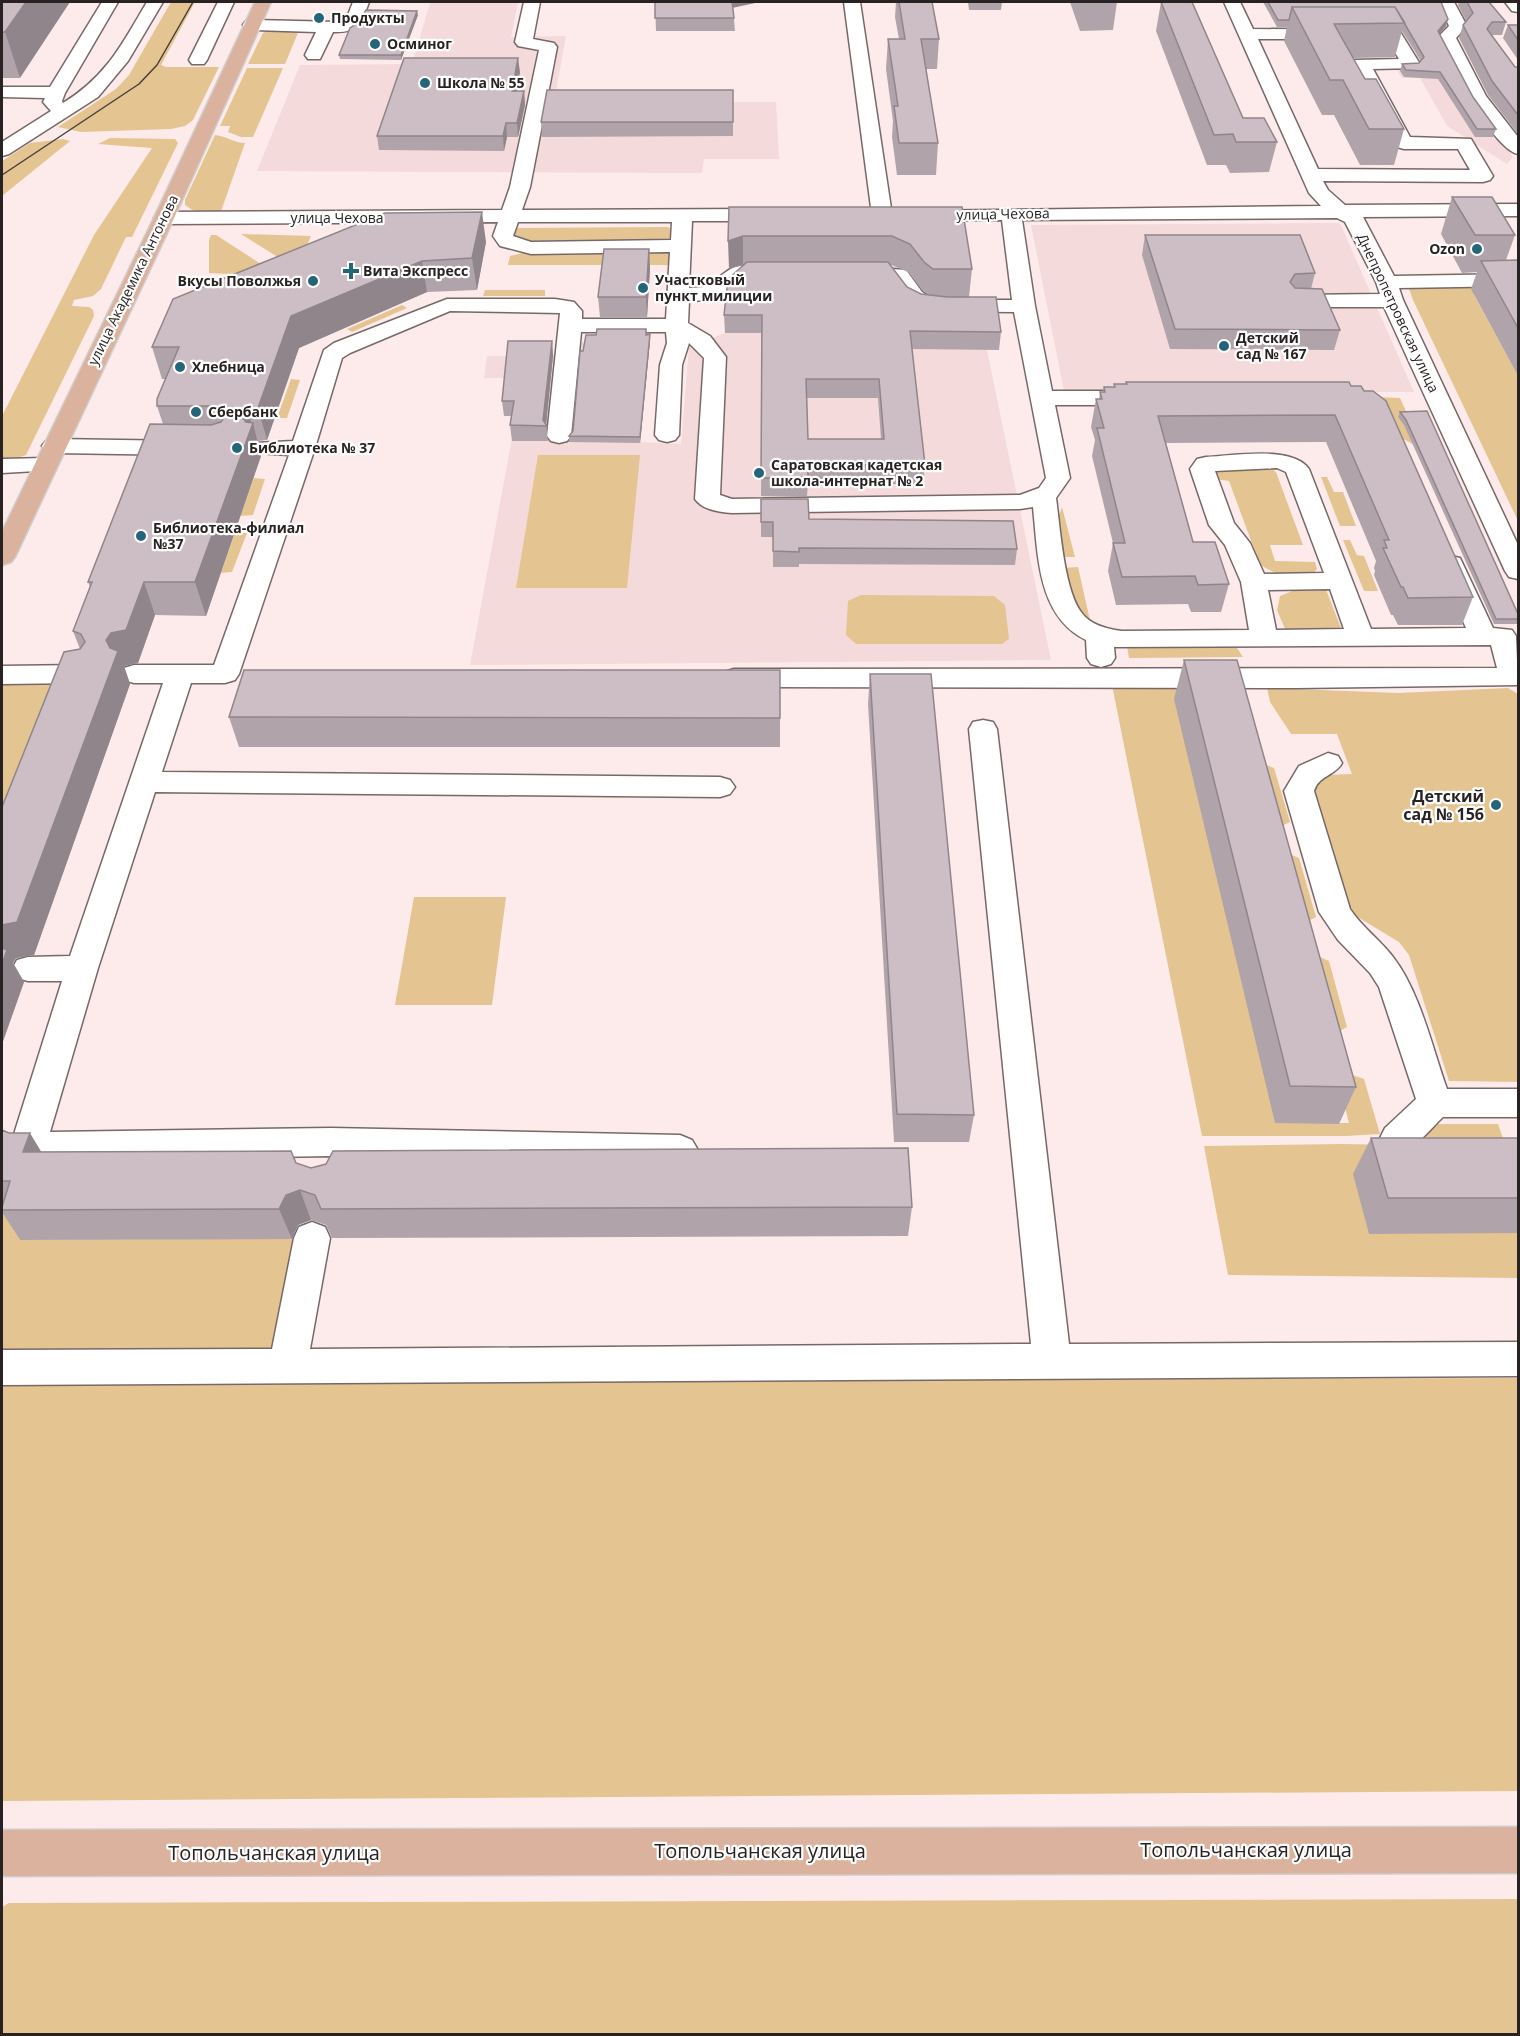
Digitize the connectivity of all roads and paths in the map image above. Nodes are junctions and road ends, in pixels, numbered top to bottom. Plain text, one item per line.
1 (110, 2) edge
2 (155, 2) edge
3 (226, 2) edge
4 (361, 2) edge
5 (532, 2) edge
6 (852, 2) edge
7 (1232, 2) edge
8 (1446, 2) edge
9 (1513, 2) edge
10 (1518, 7) edge
11 (257, 15) edge
12 (308, 17) dead end
13 (1436, 21) edge
14 (326, 29) junction
15 (1246, 34) junction
16 (1447, 37) junction
17 (314, 55) dead end
18 (198, 60) dead end
19 (2, 92) edge
20 (56, 93) junction
21 (67, 110) junction
22 (1518, 147) edge
23 (2, 150) edge
24 (1311, 176) junction
25 (1338, 210) junction
26 (1518, 210) edge
27 (1011, 214) junction
28 (788, 215) edge
29 (859, 215) edge
30 (882, 215) junction
31 (682, 216) junction
32 (510, 217) junction
33 (164, 218) junction
34 (680, 246) junction
35 (788, 272) edge
36 (833, 272) edge
37 (1518, 280) edge
38 (1389, 291) junction
39 (678, 295) junction
40 (1298, 301) edge
41 (1024, 306) junction
42 (572, 325) junction
43 (677, 326) junction
44 (1042, 398) junction
45 (1169, 398) edge
46 (667, 435) dead end
47 (559, 436) dead end
48 (208, 448) edge
49 (264, 448) dead end
50 (303, 448) junction
51 (49, 455) junction
52 (2, 466) edge
53 (1044, 497) junction
54 (1441, 541) edge
55 (2, 558) edge
56 (1518, 571) edge
57 (1340, 581) junction
58 (1254, 582) junction
59 (1502, 635) edge
60 (1098, 636) junction
61 (1360, 636) junction
62 (1265, 638) junction
63 (82, 674) edge
64 (134, 674) dead end
65 (180, 674) junction
66 (2, 675) edge
67 (714, 678) edge
68 (1103, 678) junction
69 (983, 729) dead end
70 (1328, 763) dead end
71 (143, 782) junction
72 (720, 787) dead end
73 (82, 968) junction
74 (28, 969) dead end
75 (1435, 1103) junction
76 (1518, 1103) edge
77 (1397, 1138) edge
78 (701, 1151) edge
79 (312, 1238) edge
80 (1518, 1359) edge
81 (1052, 1361) junction
82 (288, 1365) junction
83 (2, 1368) edge
84 (1518, 1850) edge
85 (2, 1853) edge

1 - 20 street
2 - 21 street
3 - 18 street
4 - 14 street
5 - 32 street
6 - 30 street
7 - 15 street, Днепропетровская улица
8 - 16 street
9 - 10 street
11 - 12 street
11 - 14 street
11 - 33 main road, улица Академика Антонова
13 - 16 street
14 - 17 street
15 - 24 street, Днепропетровская улица
15 - 24 street
16 - 22 street
19 - 20 street
20 - 21 street
21 - 23 street
24 - 25 street, Днепропетровская улица
25 - 26 street, улица Чехова
25 - 27 street, улица Чехова
25 - 38 street, Днепропетровская улица
27 - 30 street, улица Чехова
27 - 41 street
28 - 31 street, улица Чехова
29 - 30 street, улица Чехова
31 - 32 street, улица Чехова
31 - 34 street
32 - 33 street, улица Чехова
32 - 34 street
33 - 51 main road, улица Академика Антонова
34 - 39 street
35 - 39 street
36 - 41 street
37 - 38 street
38 - 40 street
38 - 56 street, Днепропетровская улица
39 - 43 street
41 - 44 street
42 - 43 street
42 - 47 street
42 - 50 street
43 - 46 street
43 - 53 street
44 - 45 street
44 - 53 street
48 - 51 street
49 - 50 street
50 - 65 street
51 - 52 street
51 - 55 main road, улица Академика Антонова
53 - 60 street
54 - 59 street
57 - 58 street
57 - 58 street
57 - 61 street
58 - 62 street
59 - 61 street
59 - 68 street
60 - 62 street
60 - 68 street
61 - 62 street
63 - 66 street
64 - 65 street
65 - 71 street
67 - 68 street
69 - 81 street
70 - 75 street
71 - 72 street
71 - 73 street
73 - 74 street
73 - 78 street
75 - 76 street
75 - 77 street
79 - 82 street
80 - 81 street
81 - 82 street
82 - 83 street
84 - 85 main road, Топольчанская улица

